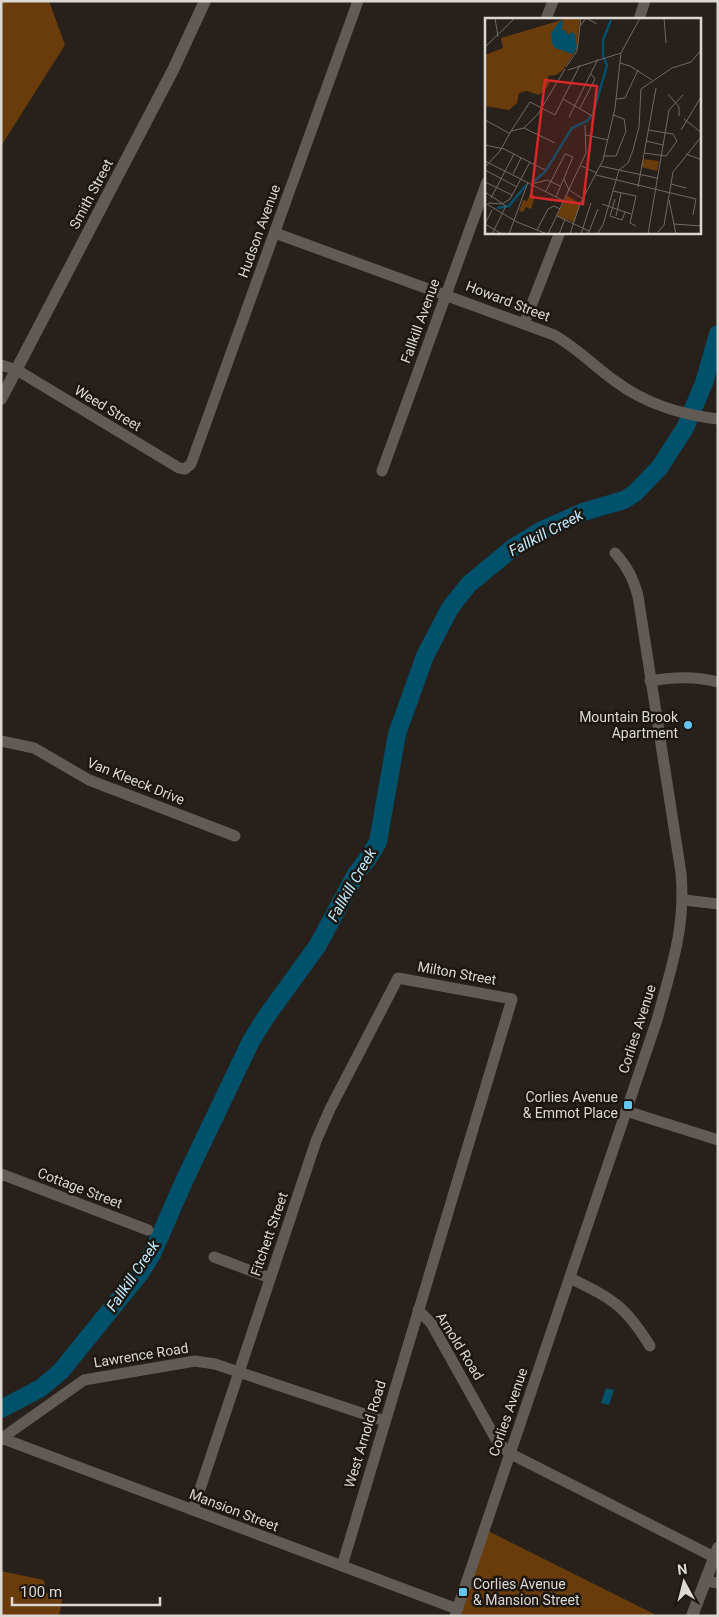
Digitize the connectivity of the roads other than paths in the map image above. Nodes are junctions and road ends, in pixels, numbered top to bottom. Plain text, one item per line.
1 (204, 1) edge
2 (358, 1) edge
3 (553, 1) edge
4 (645, 1) edge
5 (546, 18) edge
6 (638, 18) edge
7 (485, 185) edge
8 (274, 233) junction
9 (559, 234) edge
10 (446, 294) junction
11 (524, 324) junction
12 (1, 365) edge
13 (17, 370) junction
14 (1, 399) edge
15 (718, 419) edge
16 (185, 469) joint
17 (382, 471) dead end
18 (615, 553) dead end
19 (650, 681) junction
20 (718, 682) edge
21 (1, 741) edge
22 (235, 836) dead end
23 (684, 900) junction
24 (718, 904) edge
25 (398, 978) joint
26 (512, 998) joint
27 (626, 1111) junction
28 (718, 1140) edge
29 (1, 1174) edge
30 (148, 1230) dead end
31 (214, 1257) dead end
32 (270, 1278) junction
33 (570, 1278) junction
34 (418, 1310) junction
35 (650, 1346) dead end
36 (238, 1372) junction
37 (384, 1421) junction
38 (2, 1438) edge
39 (509, 1453) junction
40 (193, 1510) junction
41 (716, 1552) edge
42 (342, 1566) junction
43 (705, 1581) junction
44 (718, 1583) edge
45 (456, 1613) edge
46 (692, 1616) edge

1 - 13 street, Smith Street
2 - 8 street, Hudson Avenue
3 - 5 street
4 - 6 street
7 - 10 street, Fallkill Avenue
8 - 10 street, Howard Street
8 - 16 street, Hudson Avenue
9 - 11 street
10 - 11 street, Howard Street
10 - 17 street, Fallkill Avenue
11 - 15 street, Howard Street
12 - 13 street, Weed Street
13 - 14 street, Smith Street
13 - 16 street, Weed Street
18 - 19 street, Corlies Avenue
19 - 20 street
19 - 23 street, Corlies Avenue
21 - 22 street, Van Kleeck Drive
23 - 24 street
23 - 27 street, Corlies Avenue
25 - 26 street, Milton Street
25 - 32 street, Fitchett Street
26 - 34 street, Arnold Road
27 - 28 street
27 - 33 street, Corlies Avenue
29 - 30 street, Cottage Street
31 - 32 street
32 - 36 street, Fitchett Street
33 - 35 street
33 - 39 street, Corlies Avenue
34 - 37 street, West Arnold Road
34 - 39 street, Arnold Road
36 - 37 street, Lawrence Road
36 - 38 street, Lawrence Road
36 - 40 street, Fitchett Street
37 - 42 street, West Arnold Road
38 - 40 street, Mansion Street
39 - 41 street, Arnold Road
39 - 45 street, Corlies Avenue
40 - 42 street, Mansion Street
41 - 43 street
42 - 45 street, Mansion Street
43 - 44 street
43 - 46 street

